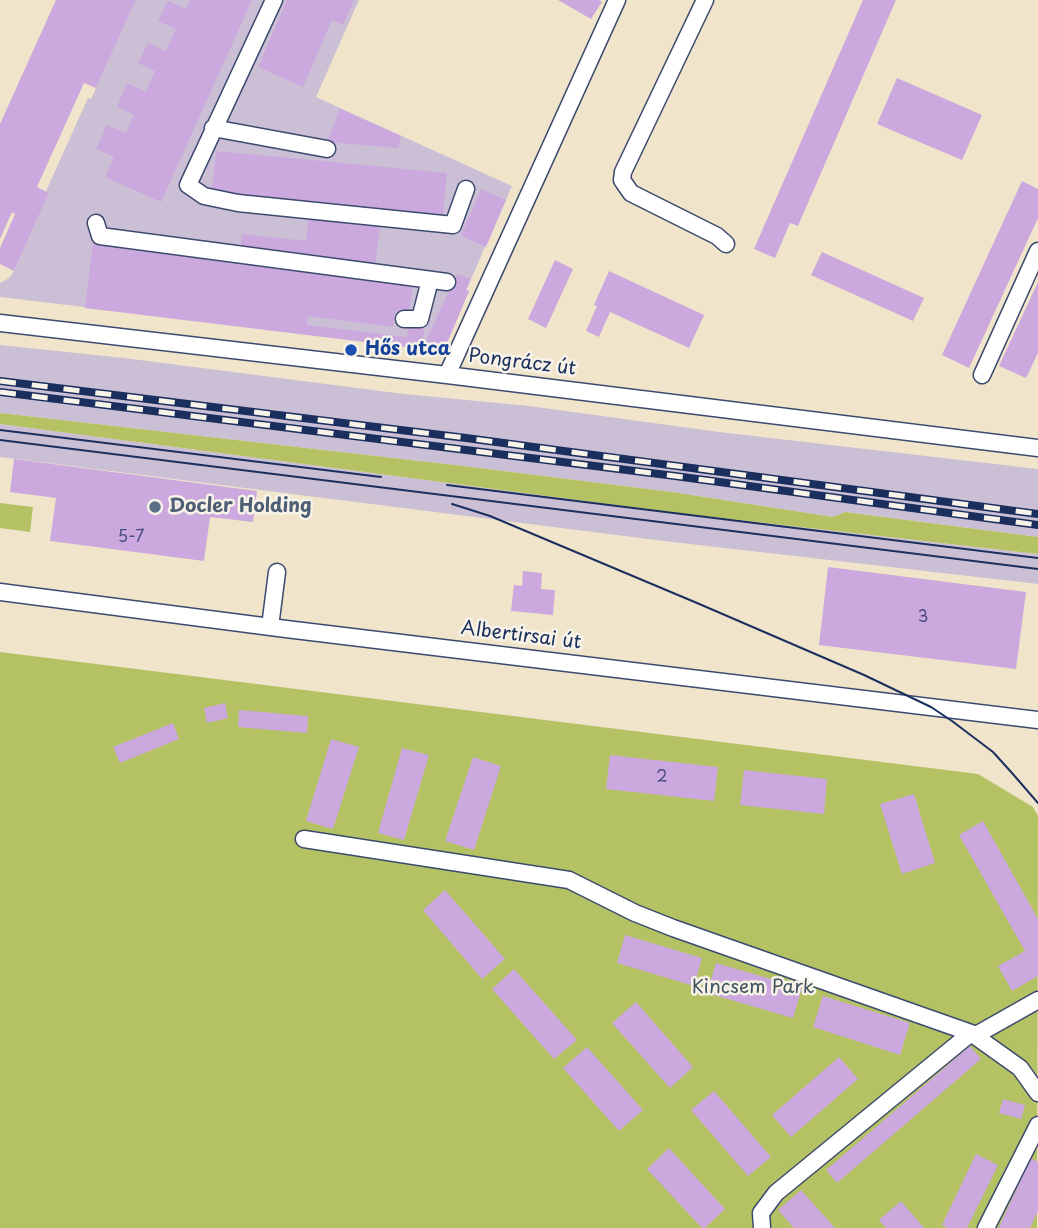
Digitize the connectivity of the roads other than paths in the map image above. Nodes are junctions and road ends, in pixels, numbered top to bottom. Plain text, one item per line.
1 (274, 0) edge
2 (617, 0) edge
3 (705, 0) edge
4 (214, 128) junction
5 (327, 149) dead end
6 (466, 189) dead end
7 (96, 223) dead end
8 (726, 244) dead end
9 (1038, 251) edge
10 (430, 279) junction
11 (447, 282) dead end
12 (404, 319) dead end
13 (0, 323) edge
14 (447, 374) junction
15 (982, 375) dead end
16 (1038, 448) edge
17 (277, 572) dead end
18 (0, 592) edge
19 (270, 627) junction
20 (1038, 720) edge
21 (304, 839) dead end
22 (1038, 1000) edge
23 (973, 1034) junction
24 (1038, 1093) edge
25 (1038, 1125) edge
26 (762, 1228) edge
27 (986, 1228) edge

1 - 4 street
2 - 14 street
3 - 8 street
4 - 5 street
4 - 6 street
7 - 10 street
9 - 15 street
10 - 11 street
10 - 12 street
13 - 14 street, Pongrácz út
14 - 16 street, Pongrácz út
17 - 19 street
18 - 19 street, Albertirsai út
19 - 20 street, Albertirsai út
21 - 23 street
22 - 23 street
23 - 24 street
23 - 26 street
25 - 27 street

